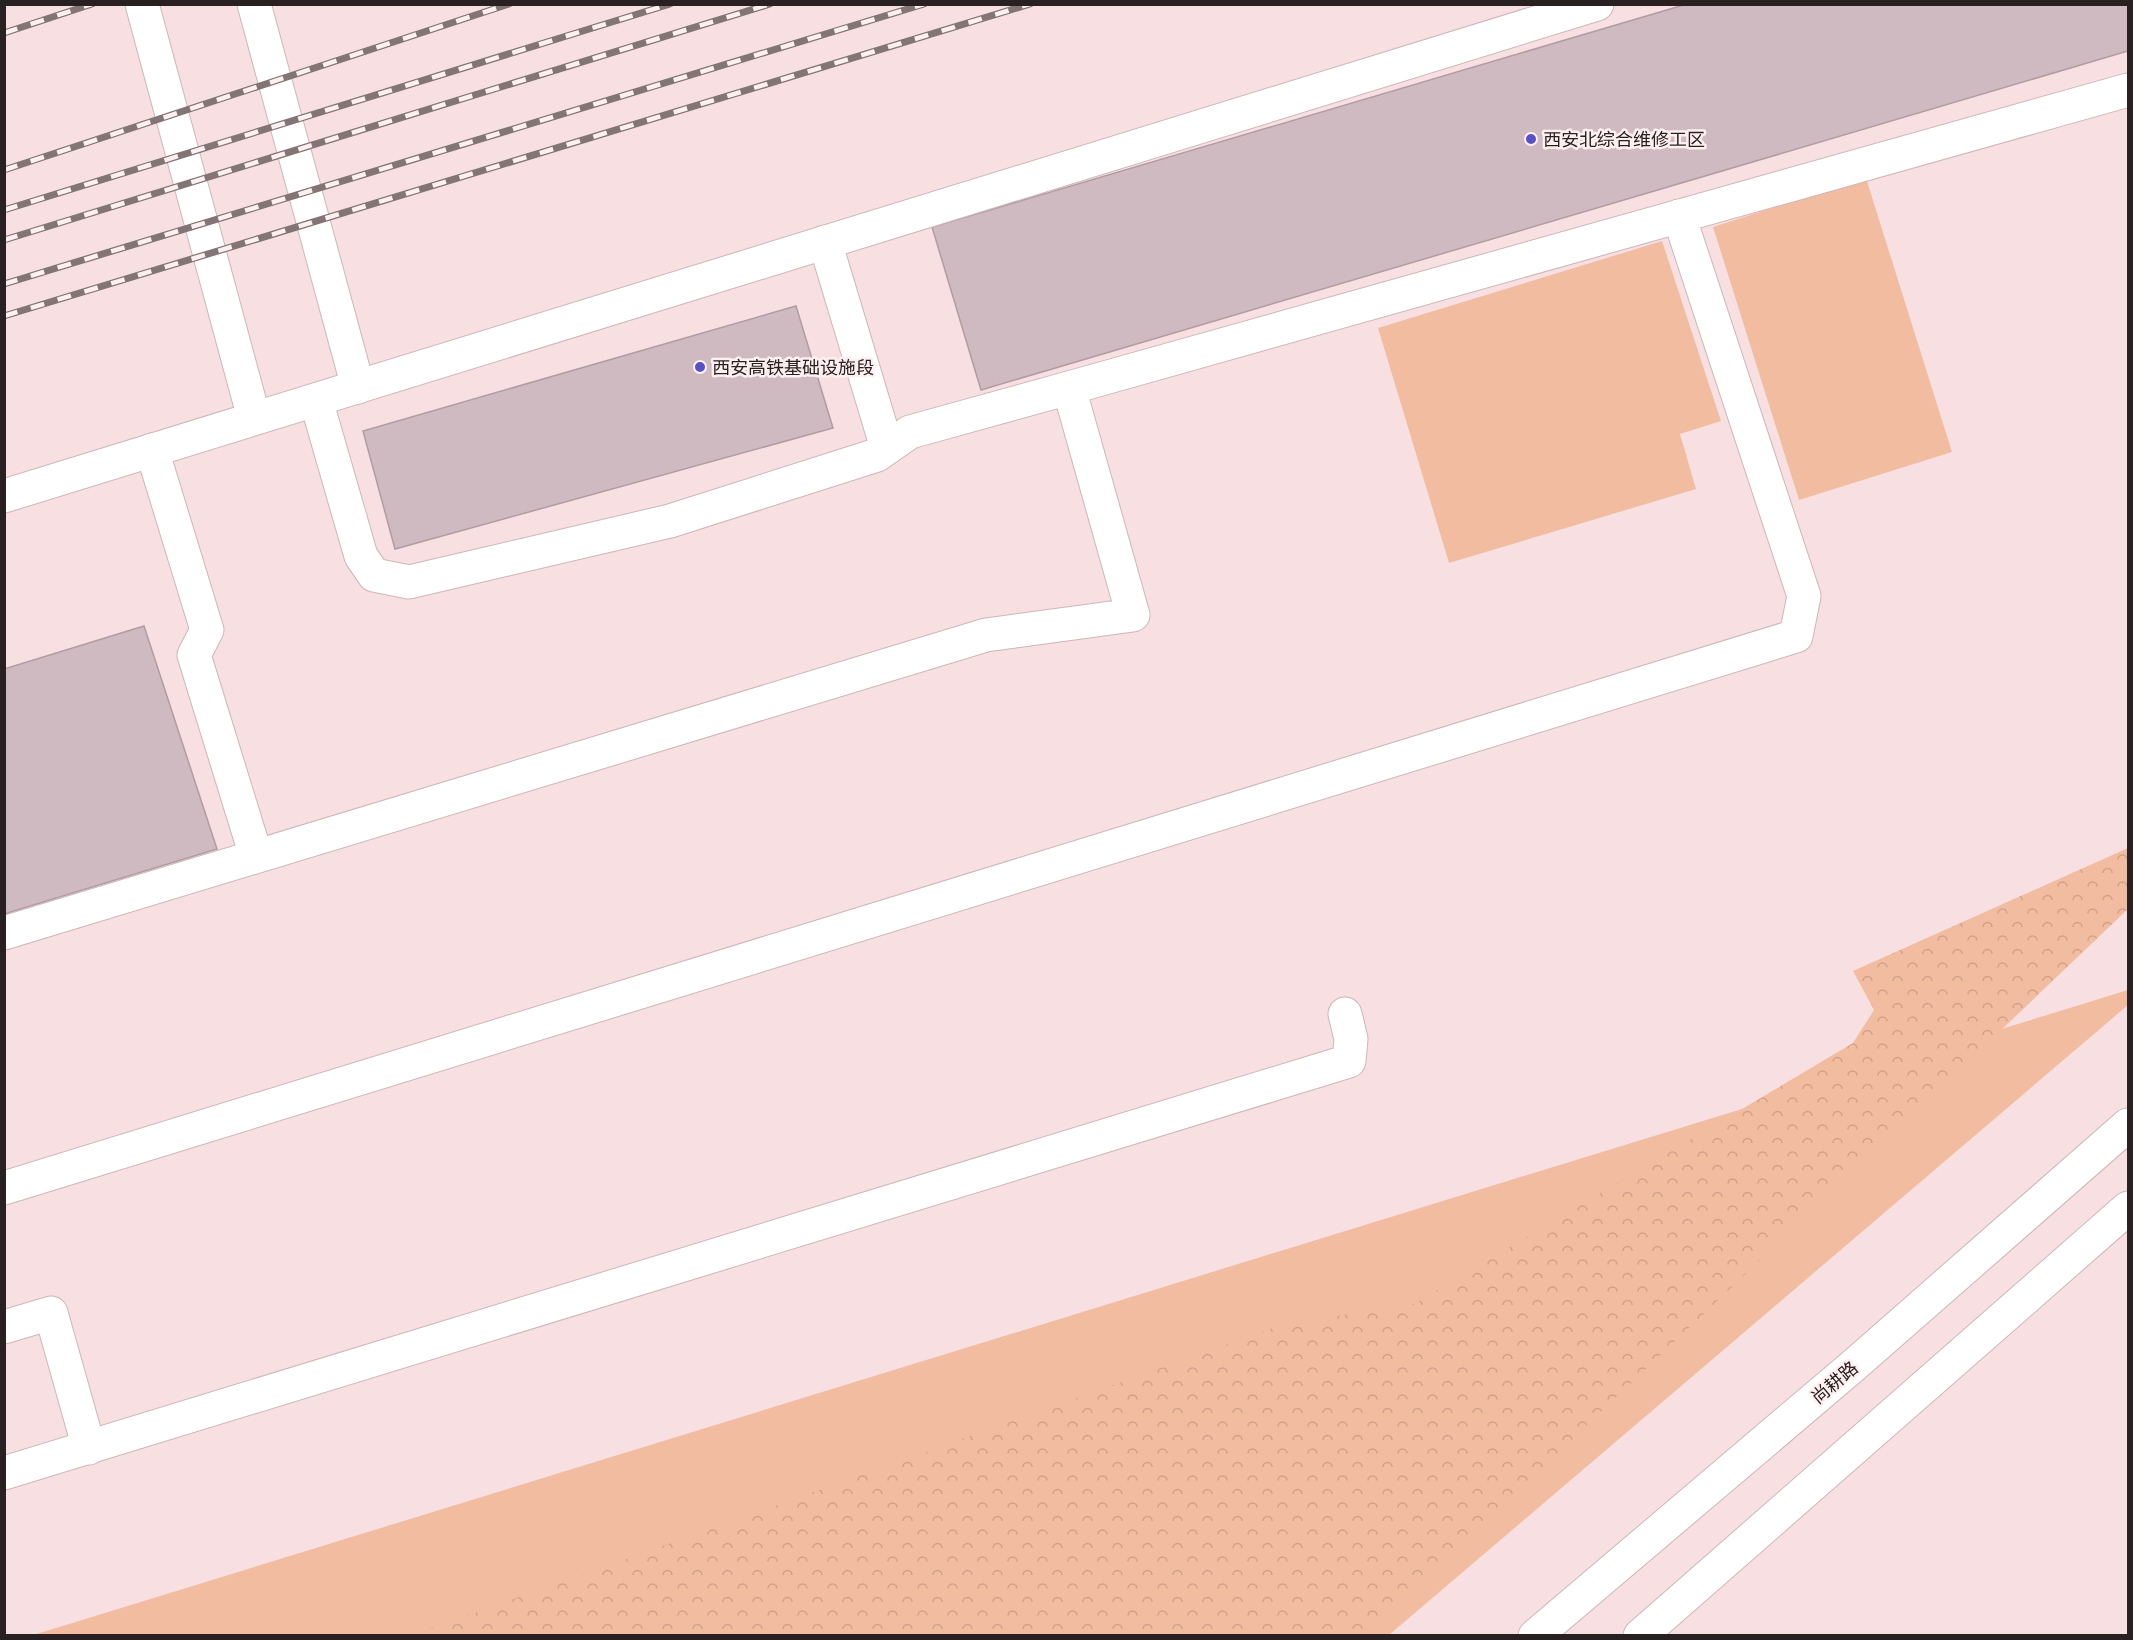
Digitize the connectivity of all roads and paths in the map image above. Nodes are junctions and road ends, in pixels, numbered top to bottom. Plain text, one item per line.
1 (142, 4) edge
2 (254, 4) edge
3 (1597, 4) edge
4 (2128, 90) edge
5 (1679, 216) junction
6 (825, 242) junction
7 (358, 387) junction
8 (1069, 388) junction
9 (316, 400) junction
10 (254, 418) junction
11 (887, 448) junction
12 (152, 450) junction
13 (4, 495) edge
14 (256, 856) junction
15 (4, 933) edge
16 (1345, 1014) dead end
17 (2128, 1125) edge
18 (4, 1188) edge
19 (2128, 1208) edge
20 (4, 1327) edge
21 (89, 1448) junction
22 (4, 1473) edge
23 (1535, 1635) edge
24 (1640, 1635) edge

1 - 10 street
2 - 7 street
3 - 6 street
4 - 5 street
5 - 8 street
5 - 18 street
6 - 7 street
6 - 11 street
7 - 9 street
8 - 11 street
8 - 14 street
9 - 10 street
9 - 11 street
10 - 12 street
12 - 13 street
12 - 14 street
14 - 15 street
16 - 21 street
17 - 23 street, 尚耕路
19 - 24 street
20 - 21 street
21 - 22 street

